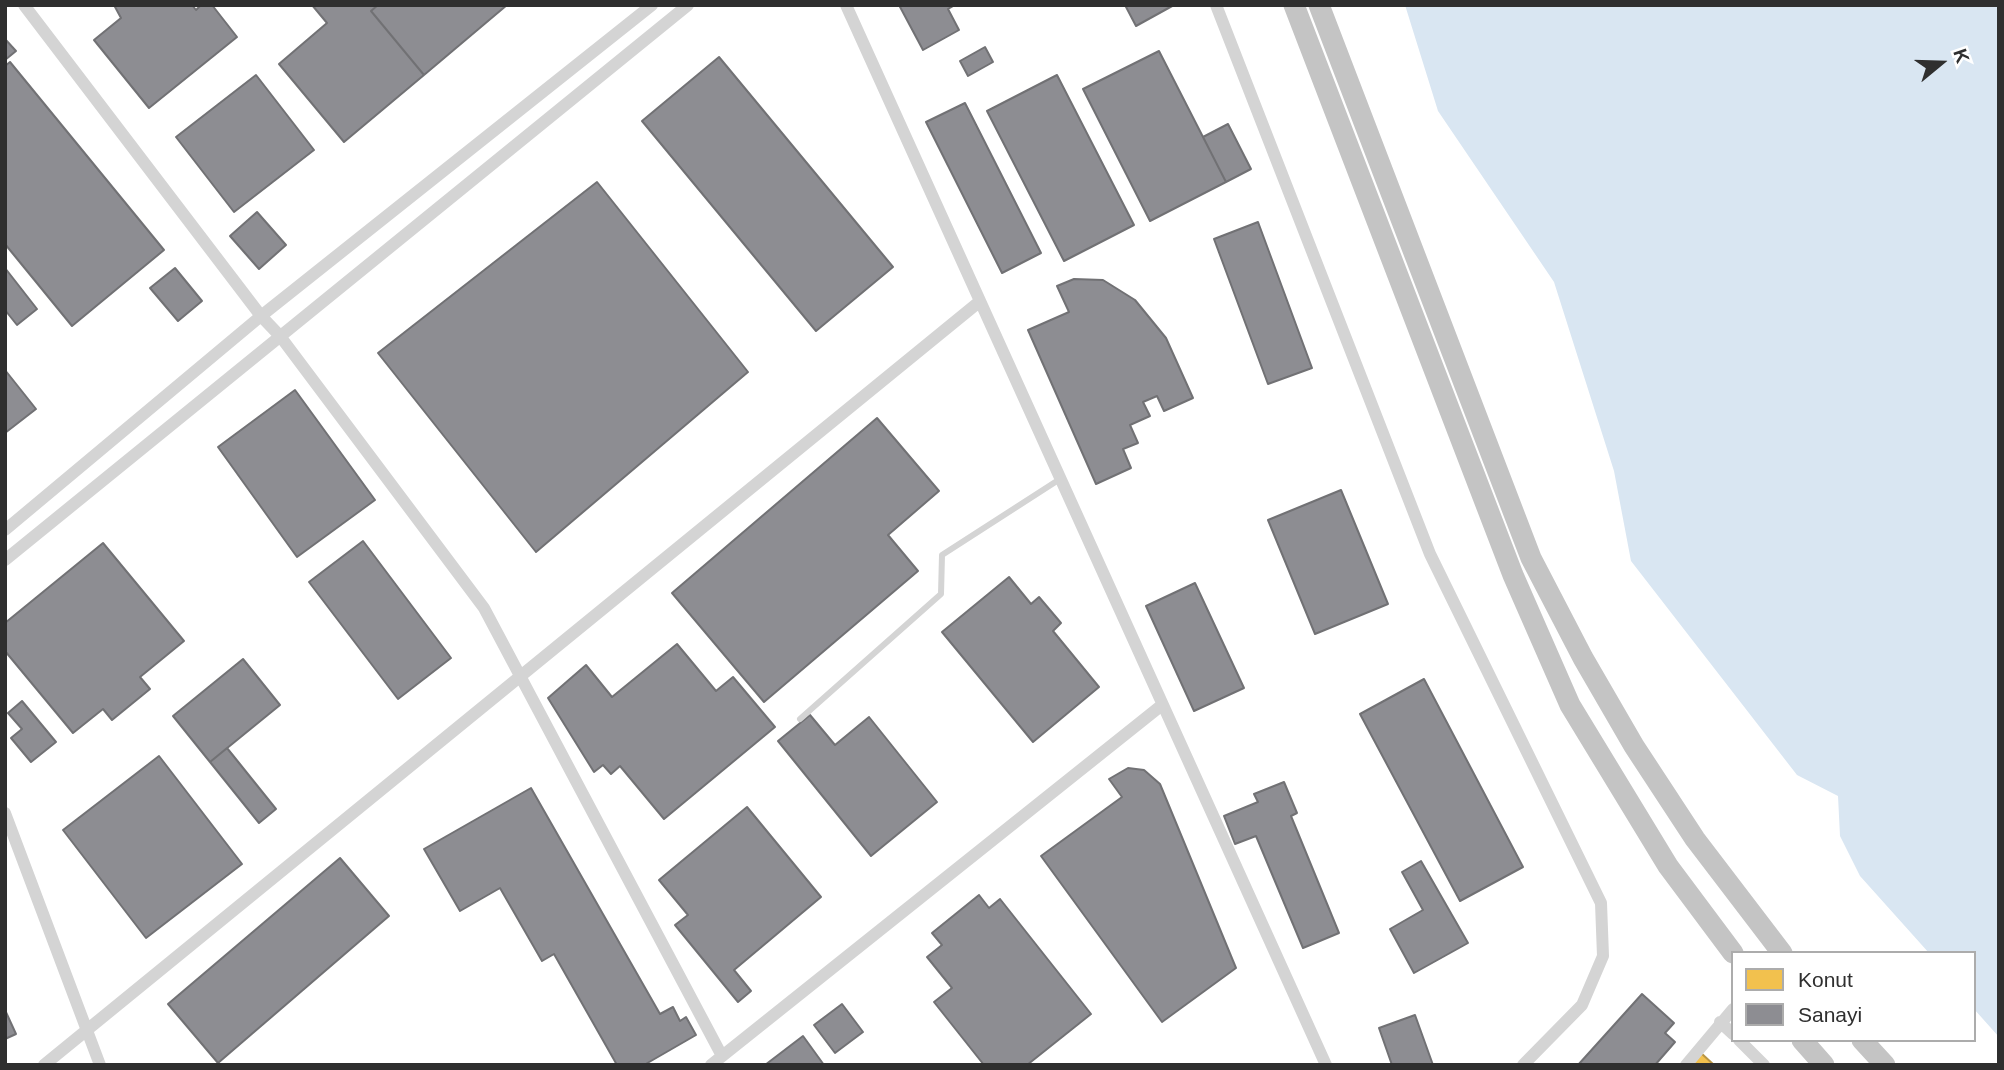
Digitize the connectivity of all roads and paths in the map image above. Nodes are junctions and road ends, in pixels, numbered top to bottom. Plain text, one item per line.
1 (24, 5) edge
2 (652, 5) edge
3 (688, 5) edge
4 (846, 5) edge
5 (1216, 5) edge
6 (1294, 5) edge
7 (1319, 5) edge
8 (979, 302) junction
9 (261, 316) junction
10 (280, 336) junction
11 (1060, 480) junction
12 (5, 530) edge
13 (5, 560) edge
14 (519, 676) junction
15 (1162, 705) junction
16 (800, 719) dead end
17 (5, 813) edge
18 (1732, 951) edge
19 (1780, 951) edge
20 (1731, 1011) edge
21 (1720, 1022) junction
22 (88, 1031) junction
23 (1731, 1032) edge
24 (1741, 1042) edge
25 (1804, 1042) edge
26 (1864, 1042) edge
27 (722, 1056) junction
28 (44, 1065) edge
29 (100, 1065) edge
30 (711, 1065) edge
31 (1326, 1065) edge
32 (1523, 1065) edge
33 (1686, 1065) edge
34 (1764, 1065) edge
35 (1824, 1065) edge
36 (1885, 1065) edge

1 - 9 street
2 - 9 street
3 - 10 street
4 - 8 street
5 - 32 street
6 - 18 highway
7 - 19 highway
8 - 11 street
8 - 14 street
9 - 10 street
9 - 12 street
10 - 13 street
10 - 14 street
11 - 15 street
11 - 16 lane
14 - 22 street
14 - 27 street
15 - 27 street
15 - 31 street
17 - 22 street
20 - 21 street
21 - 23 street
21 - 33 street
22 - 28 street
22 - 29 street
24 - 34 street
25 - 35 highway
26 - 36 highway
27 - 30 street

